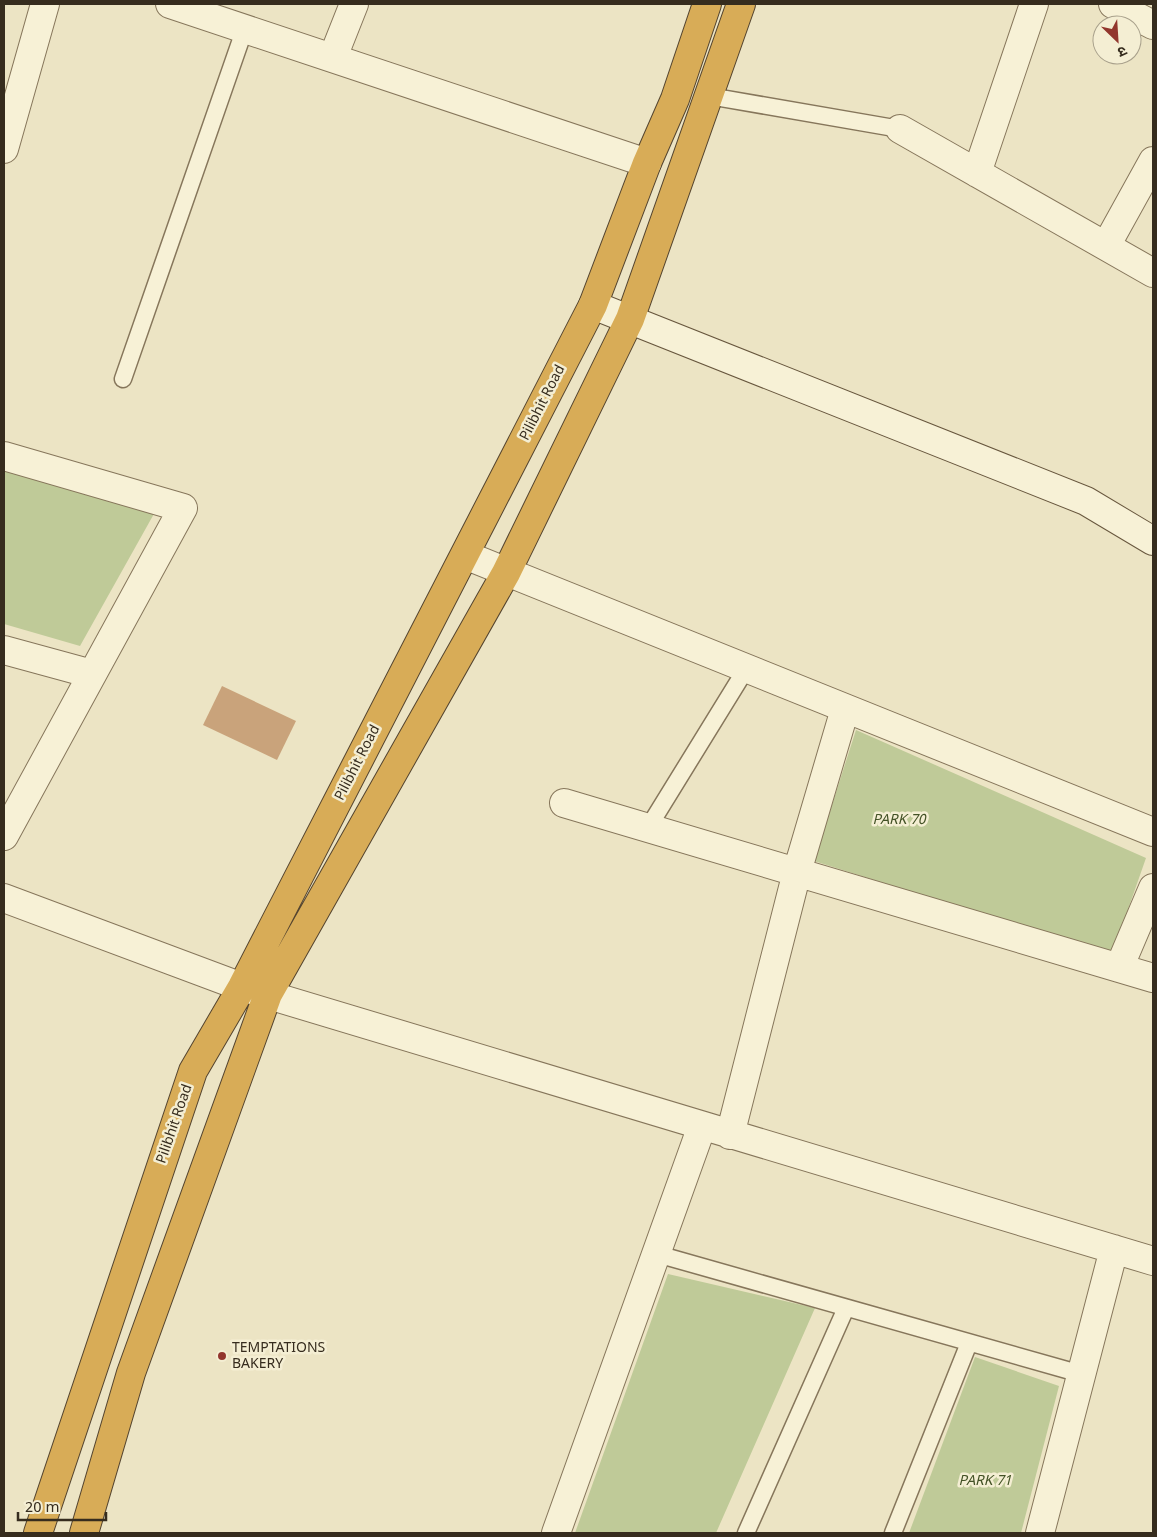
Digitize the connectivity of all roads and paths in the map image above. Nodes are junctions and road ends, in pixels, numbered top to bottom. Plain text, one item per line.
1 (45, 4) edge
2 (170, 4) edge
3 (354, 4) edge
4 (707, 4) edge
5 (741, 4) edge
6 (1034, 4) edge
7 (1113, 4) edge
8 (1153, 25) edge
9 (245, 28) junction
10 (333, 58) junction
11 (709, 96) junction
12 (900, 129) joint
13 (4, 149) edge
14 (1153, 161) edge
15 (647, 163) junction
16 (977, 173) junction
17 (1106, 246) junction
18 (1153, 273) edge
19 (593, 305) junction
20 (630, 319) junction
21 (123, 379) dead end
22 (4, 456) edge
23 (1153, 541) edge
24 (465, 555) junction
25 (506, 573) junction
26 (4, 650) edge
27 (746, 669) junction
28 (92, 674) junction
29 (845, 709) junction
30 (564, 803) dead end
31 (648, 828) junction
32 (1153, 832) edge
33 (4, 836) edge
34 (797, 872) junction
35 (1153, 888) edge
36 (4, 898) edge
37 (1119, 968) junction
38 (1153, 978) edge
39 (242, 987) junction
40 (268, 994) junction
41 (702, 1126) junction
42 (730, 1135) junction
43 (1114, 1249) junction
44 (656, 1254) junction
45 (1153, 1261) edge
46 (846, 1308) junction
47 (969, 1343) junction
48 (1081, 1374) junction
49 (38, 1533) edge
50 (84, 1533) edge
51 (556, 1533) edge
52 (746, 1533) edge
53 (893, 1533) edge
54 (1040, 1533) edge

1 - 13 street
2 - 9 street
3 - 10 street
4 - 15 highway, Pilibhit Road
5 - 11 highway
6 - 16 street
7 - 8 street
9 - 10 street
9 - 21 lane
10 - 15 street
11 - 12 lane
11 - 20 highway
12 - 16 street
14 - 17 street
15 - 19 highway, Pilibhit Road
16 - 17 street
17 - 18 street
19 - 20 street
19 - 24 highway, Pilibhit Road
20 - 23 street
20 - 25 highway
22 - 28 street
24 - 25 street
24 - 39 highway, Pilibhit Road
25 - 27 street
25 - 40 highway
26 - 28 street
27 - 29 street
27 - 31 lane
28 - 33 street
29 - 32 street
29 - 34 street
30 - 31 street
31 - 34 street
34 - 37 street
34 - 42 street
35 - 37 street
36 - 39 street
37 - 38 street
39 - 40 street
39 - 49 highway, Pilibhit Road
40 - 41 street
40 - 50 highway
41 - 42 street
41 - 44 street
42 - 43 street
43 - 45 street
43 - 48 street
44 - 46 lane
44 - 51 street
46 - 47 lane
46 - 52 lane
47 - 48 lane
47 - 53 lane
48 - 54 street

